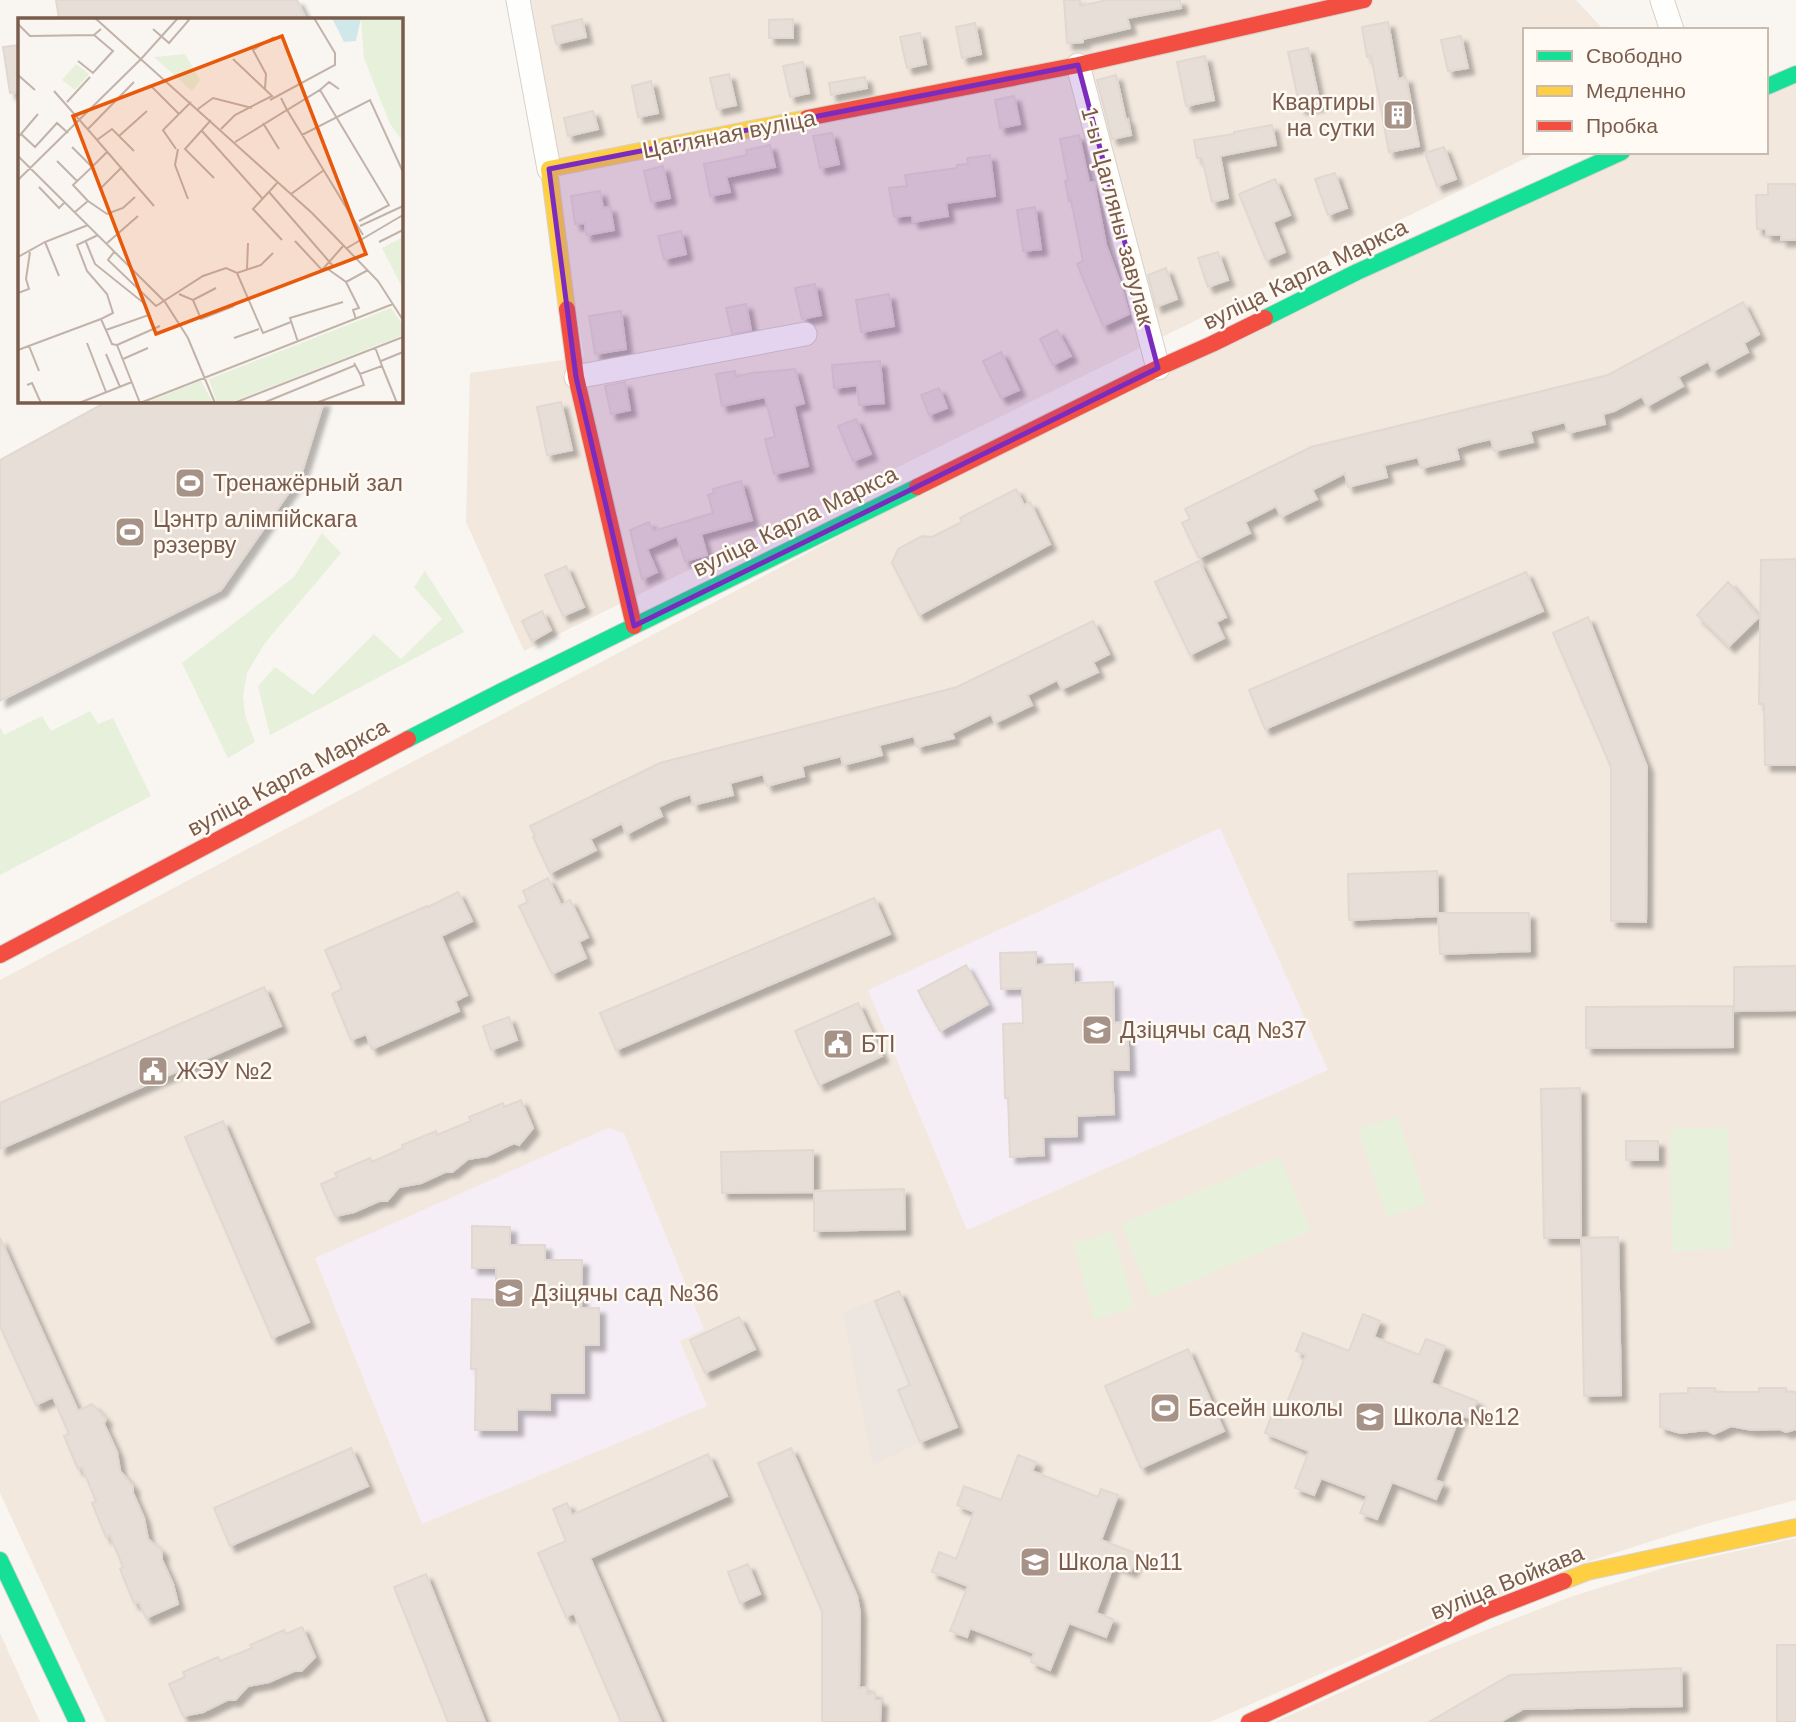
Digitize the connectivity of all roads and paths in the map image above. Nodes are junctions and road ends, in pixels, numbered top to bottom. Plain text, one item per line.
1 (518, 0) edge
2 (1364, 0) edge
3 (1662, 0) edge
4 (1671, 28) edge
5 (1078, 65) junction
6 (1796, 74) edge
7 (1768, 86) edge
8 (1618, 154) edge
9 (549, 169) junction
10 (805, 334) dead end
11 (1158, 368) junction
12 (576, 377) junction
13 (634, 626) junction
14 (0, 955) edge
15 (1796, 1527) edge
16 (0, 1560) edge
17 (77, 1722) edge
18 (1249, 1722) edge

1 - 9 street
2 - 5 main road, Цагляная вуліца
3 - 4 street
5 - 9 main road, Цагляная вуліца
5 - 11 street, 1-ы Цагляны завулак
6 - 7 main road
8 - 11 main road, вуліца Карла Маркса
9 - 12 main road
10 - 12 street
11 - 13 main road, вуліца Карла Маркса
12 - 13 main road
13 - 14 main road, вуліца Карла Маркса
15 - 18 main road, вуліца Войкава
16 - 17 main road

